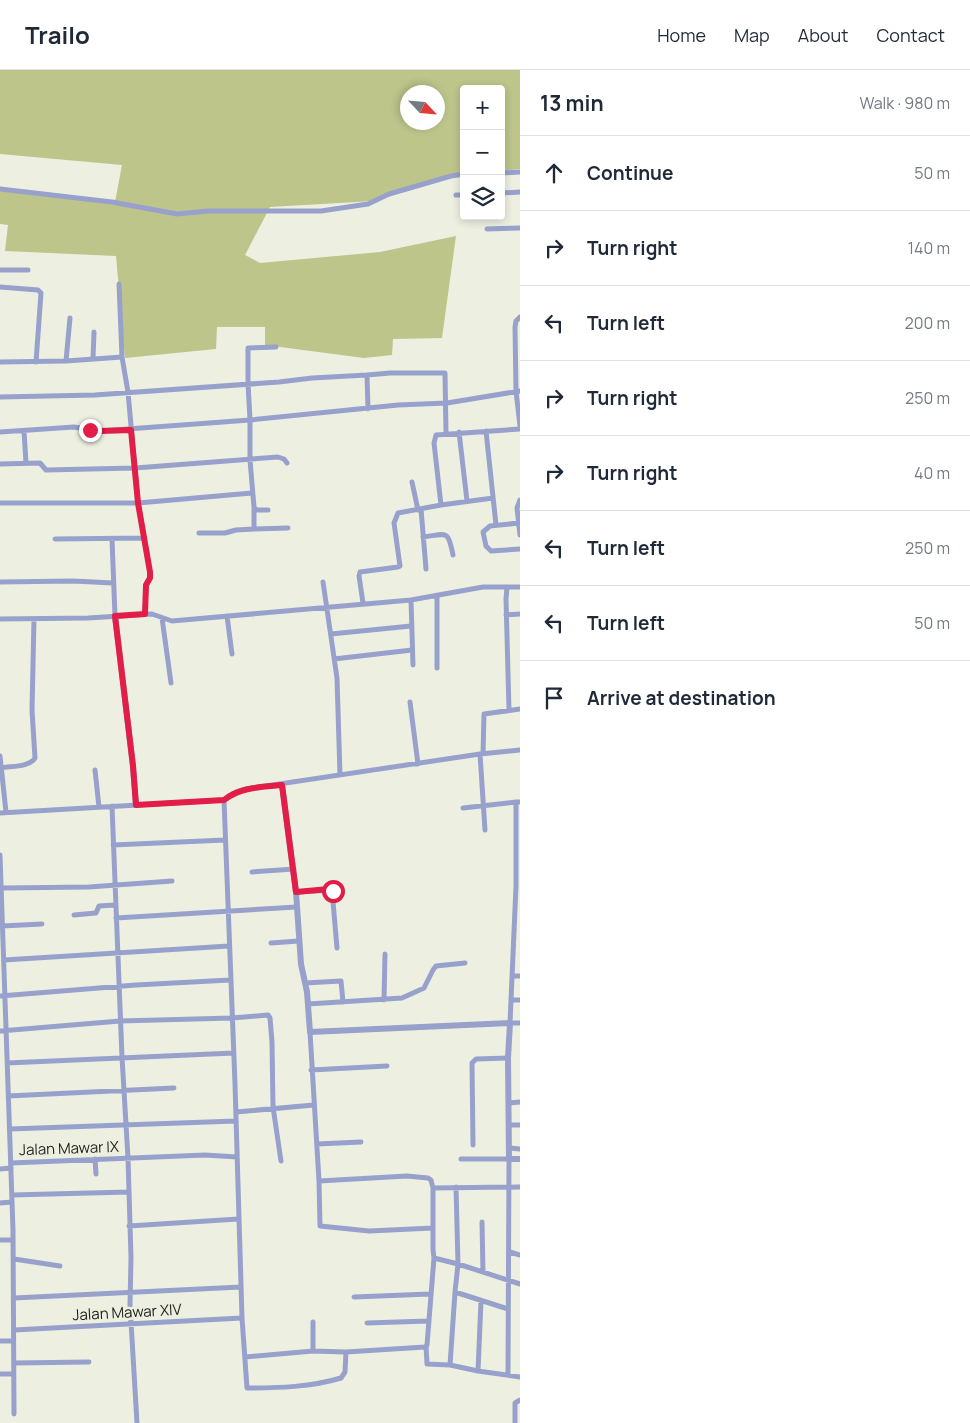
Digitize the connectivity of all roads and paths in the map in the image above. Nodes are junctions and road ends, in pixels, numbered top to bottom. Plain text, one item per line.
1 (520, 172) edge
2 (505, 173) edge
3 (460, 175) edge
4 (0, 189) edge
5 (520, 192) edge
6 (505, 193) edge
7 (456, 195) dead end
8 (460, 195) edge
9 (520, 228) edge
10 (487, 229) dead end
11 (0, 270) edge
12 (28, 270) dead end
13 (119, 284) dead end
14 (0, 287) edge
15 (520, 317) edge
16 (70, 318) dead end
17 (94, 332) dead end
18 (276, 347) dead end
19 (518, 354) edge
20 (122, 357) junction
21 (93, 358) junction
22 (66, 361) junction
23 (0, 362) edge
24 (36, 362) junction
25 (367, 375) junction
26 (248, 383) junction
27 (518, 391) edge
28 (128, 392) junction
29 (0, 397) edge
30 (447, 403) junction
31 (368, 409) junction
32 (250, 420) junction
33 (520, 427) edge
34 (131, 430) junction
35 (24, 431) junction
36 (486, 431) junction
37 (0, 432) edge
38 (459, 432) junction
39 (446, 433) junction
40 (250, 460) junction
41 (26, 463) junction
42 (287, 463) dead end
43 (0, 464) edge
44 (135, 468) junction
45 (412, 482) dead end
46 (252, 493) junction
47 (493, 498) junction
48 (520, 500) edge
49 (467, 501) junction
50 (0, 503) edge
51 (138, 503) junction
52 (441, 504) junction
53 (254, 509) junction
54 (268, 510) dead end
55 (419, 510) junction
56 (519, 522) edge
57 (496, 525) junction
58 (288, 528) dead end
59 (254, 529) junction
60 (199, 533) dead end
61 (520, 535) edge
62 (423, 537) junction
63 (112, 538) junction
64 (143, 538) junction
65 (55, 539) dead end
66 (520, 549) edge
67 (453, 555) dead end
68 (426, 569) dead end
69 (0, 582) edge
70 (323, 582) dead end
71 (113, 583) junction
72 (520, 586) edge
73 (507, 587) junction
74 (437, 596) junction
75 (411, 600) junction
76 (364, 603) junction
77 (326, 608) junction
78 (145, 614) junction
79 (520, 614) edge
80 (506, 615) junction
81 (115, 616) junction
82 (227, 616) junction
83 (162, 618) junction
84 (0, 619) edge
85 (34, 619) junction
86 (411, 626) junction
87 (331, 634) junction
88 (412, 650) junction
89 (232, 654) dead end
90 (334, 659) junction
91 (413, 665) dead end
92 (436, 668) dead end
93 (171, 684) dead end
94 (410, 702) dead end
95 (520, 709) edge
96 (509, 710) junction
97 (520, 750) edge
98 (481, 754) junction
99 (0, 756) edge
100 (418, 764) junction
101 (1, 768) edge
102 (95, 770) dead end
103 (340, 775) junction
104 (282, 785) junction
105 (224, 800) junction
106 (518, 802) edge
107 (136, 805) junction
108 (484, 805) junction
109 (112, 806) junction
110 (99, 807) junction
111 (463, 808) dead end
112 (3, 813) edge
113 (518, 829) edge
114 (486, 830) dead end
115 (225, 840) junction
116 (113, 845) junction
117 (0, 855) edge
118 (0, 864) edge
119 (294, 869) junction
120 (252, 872) dead end
121 (172, 881) dead end
122 (114, 884) junction
123 (1, 891) edge
124 (296, 892) junction
125 (115, 904) junction
126 (517, 906) edge
127 (297, 907) junction
128 (228, 911) junction
129 (74, 915) dead end
130 (116, 918) junction
131 (1, 919) edge
132 (42, 924) dead end
133 (2, 926) junction
134 (299, 941) junction
135 (271, 943) dead end
136 (229, 946) junction
137 (337, 948) dead end
138 (2, 951) edge
139 (118, 952) junction
140 (385, 954) dead end
141 (4, 960) junction
142 (465, 963) dead end
143 (512, 976) junction
144 (520, 976) edge
145 (230, 980) junction
146 (305, 983) junction
147 (119, 988) junction
148 (3, 996) edge
149 (384, 1000) junction
150 (511, 1000) junction
151 (520, 1000) edge
152 (343, 1002) junction
153 (308, 1004) junction
154 (232, 1018) junction
155 (120, 1021) junction
156 (510, 1023) junction
157 (520, 1023) edge
158 (3, 1031) edge
159 (310, 1032) junction
160 (234, 1053) junction
161 (122, 1058) junction
162 (508, 1058) junction
163 (7, 1063) junction
164 (387, 1066) dead end
165 (311, 1070) junction
166 (174, 1088) dead end
167 (125, 1091) junction
168 (8, 1099) junction
169 (0, 1101) edge
170 (509, 1102) junction
171 (520, 1102) edge
172 (314, 1105) junction
173 (273, 1107) junction
174 (236, 1112) junction
175 (236, 1121) junction
176 (126, 1124) junction
177 (509, 1125) junction
178 (520, 1125) edge
179 (10, 1129) junction
180 (361, 1142) dead end
181 (317, 1144) junction
182 (473, 1145) dead end
183 (510, 1148) junction
184 (520, 1149) edge
185 (237, 1157) junction
186 (128, 1158) junction
187 (95, 1159) junction
188 (461, 1159) dead end
189 (510, 1159) junction
190 (520, 1159) edge
191 (281, 1162) dead end
192 (11, 1166) junction
193 (0, 1169) edge
194 (96, 1174) dead end
195 (319, 1181) junction
196 (456, 1187) junction
197 (509, 1187) junction
198 (520, 1187) edge
199 (433, 1188) junction
200 (129, 1192) junction
201 (12, 1195) junction
202 (12, 1202) junction
203 (0, 1203) edge
204 (238, 1219) junction
205 (482, 1222) dead end
206 (129, 1226) junction
207 (433, 1228) junction
208 (0, 1240) edge
209 (12, 1240) junction
210 (510, 1252) junction
211 (520, 1255) edge
212 (434, 1258) junction
213 (14, 1259) junction
214 (458, 1264) junction
215 (60, 1266) dead end
216 (483, 1272) junction
217 (509, 1280) junction
218 (520, 1284) edge
219 (241, 1287) junction
220 (130, 1292) junction
221 (455, 1292) junction
222 (430, 1294) junction
223 (354, 1297) dead end
224 (14, 1298) junction
225 (481, 1301) junction
226 (508, 1310) junction
227 (242, 1318) junction
228 (313, 1322) dead end
229 (428, 1322) junction
230 (367, 1323) dead end
231 (131, 1325) junction
232 (14, 1330) junction
233 (0, 1341) edge
234 (13, 1341) junction
235 (426, 1346) junction
236 (313, 1351) junction
237 (346, 1352) junction
238 (246, 1357) junction
239 (89, 1362) dead end
240 (14, 1363) junction
241 (450, 1366) junction
242 (478, 1371) junction
243 (0, 1374) edge
244 (14, 1374) junction
245 (508, 1375) junction
246 (520, 1377) edge
247 (520, 1400) edge
248 (14, 1414) dead end
249 (137, 1423) edge
250 (515, 1423) edge

1 - 2 street
3 - 4 street
5 - 6 street
7 - 8 street
9 - 10 street
11 - 12 street
13 - 20 street
14 - 24 street
15 - 19 street
16 - 22 street
17 - 21 street
18 - 26 street
19 - 27 street
20 - 21 street
20 - 28 street
21 - 22 street
22 - 24 street
23 - 24 street
25 - 26 street
25 - 30 street
25 - 31 street
26 - 28 street
26 - 32 street
27 - 30 street
27 - 33 street
28 - 29 street
28 - 34 street
30 - 31 street
30 - 39 street
31 - 32 street
32 - 34 street
32 - 40 street
33 - 36 street
34 - 35 street
34 - 44 street
35 - 37 street
35 - 41 street
36 - 38 street
36 - 47 street
38 - 39 street
38 - 49 street
39 - 52 street
40 - 42 street
40 - 44 street
40 - 46 street
41 - 43 street
41 - 44 street
44 - 51 street
45 - 55 street
46 - 51 street
46 - 53 street
47 - 49 street
47 - 57 street
48 - 56 street
49 - 52 street
50 - 51 street
51 - 64 street
52 - 55 street
53 - 54 street
53 - 59 street
55 - 62 street
55 - 76 street
56 - 57 street
56 - 61 street
57 - 66 street
58 - 59 street
59 - 60 street
62 - 67 street
62 - 68 street
63 - 64 street
63 - 65 street
63 - 71 street
64 - 78 street
69 - 71 street
70 - 77 street
71 - 81 street
72 - 73 street
73 - 74 street
73 - 80 street
74 - 75 street
74 - 92 street
75 - 76 street
75 - 86 street
76 - 77 street
77 - 82 street
77 - 87 street
78 - 81 street
78 - 83 street
79 - 80 street
80 - 96 street
81 - 85 street
81 - 107 street
82 - 83 street
82 - 89 street
83 - 93 street
84 - 85 street
85 - 101 street
86 - 87 street
86 - 88 street
87 - 90 street
88 - 90 street
88 - 91 street
90 - 103 street
94 - 100 street
95 - 96 street
96 - 98 street
97 - 98 street
98 - 100 street
98 - 108 street
99 - 101 street
100 - 103 street
101 - 112 street
102 - 110 street
103 - 104 street
104 - 105 street
104 - 119 street
105 - 107 street
105 - 115 street
106 - 108 street
106 - 113 street
107 - 109 street
108 - 111 street
108 - 114 street
109 - 110 street
109 - 116 street
110 - 112 street
113 - 126 street
115 - 116 street
115 - 128 street
116 - 122 street
117 - 118 street
118 - 123 street
119 - 120 street
119 - 124 street
121 - 122 street
122 - 123 street
122 - 125 street
123 - 131 street
124 - 127 street
124 - 137 street
125 - 129 street
125 - 130 street
126 - 143 street
127 - 128 street
127 - 134 street
128 - 130 street
128 - 136 street
130 - 139 street
131 - 133 street
132 - 133 street
133 - 138 street
134 - 135 street
134 - 146 street
136 - 139 street
136 - 145 street
138 - 141 street
139 - 141 street
139 - 147 street
140 - 149 street
141 - 148 street
142 - 149 street
143 - 144 street
143 - 150 street
145 - 147 street
145 - 154 street
146 - 152 street
146 - 153 street
147 - 148 street
147 - 155 street
148 - 158 street
149 - 152 street
150 - 151 street
150 - 156 street
152 - 153 street
153 - 159 street
154 - 155 street
154 - 160 street
154 - 173 street
155 - 158 street
155 - 161 street
156 - 157 street
156 - 159 street
156 - 162 street
158 - 163 street
159 - 165 street
160 - 161 street
160 - 174 street
161 - 163 street
161 - 167 street
162 - 170 street
162 - 182 street
163 - 168 street
164 - 165 street
165 - 172 street
166 - 167 street
167 - 168 street
167 - 176 street
168 - 169 street
168 - 179 street
170 - 171 street
170 - 177 street
172 - 173 street
172 - 181 street
173 - 174 street
173 - 191 street
174 - 175 street
175 - 176 street
175 - 185 street
176 - 179 street
176 - 186 street
177 - 178 street
177 - 183 street
179 - 192 street
180 - 181 street
181 - 195 street
183 - 184 street
183 - 189 street
185 - 186 street, Jalan Mawar IX
185 - 204 street
186 - 187 street, Jalan Mawar IX
186 - 200 street
187 - 192 street, Jalan Mawar IX
187 - 194 street
188 - 189 street
189 - 190 street
189 - 197 street
192 - 193 street, Jalan Mawar IX
192 - 201 street
195 - 199 street
195 - 207 street
196 - 197 street
196 - 199 street
196 - 214 street
197 - 198 street
197 - 210 street
199 - 207 street
200 - 201 street
200 - 206 street
201 - 202 street
202 - 203 street
202 - 209 street
204 - 206 street
204 - 219 street
205 - 216 street
206 - 220 street
207 - 212 street
208 - 209 street
209 - 213 street
210 - 211 street
210 - 217 street
212 - 214 street
212 - 222 street
213 - 215 street
213 - 224 street
214 - 216 street
214 - 221 street
216 - 217 street
217 - 218 street
217 - 226 street
219 - 220 street
219 - 227 street
220 - 224 street
220 - 231 street
221 - 225 street
221 - 241 street
222 - 223 street
222 - 229 street
224 - 232 street
225 - 226 street
225 - 242 street
226 - 245 street
227 - 231 street, Jalan Mawar XIV
227 - 238 street
228 - 236 street
229 - 230 street
229 - 235 street
231 - 232 street, Jalan Mawar XIV
231 - 249 street
232 - 234 street
233 - 234 street
234 - 240 street
235 - 237 street
235 - 241 street
236 - 237 street
236 - 238 street
237 - 238 street
239 - 240 street
240 - 244 street
241 - 242 street
242 - 245 street
243 - 244 street
244 - 248 street
245 - 246 street
247 - 250 street

